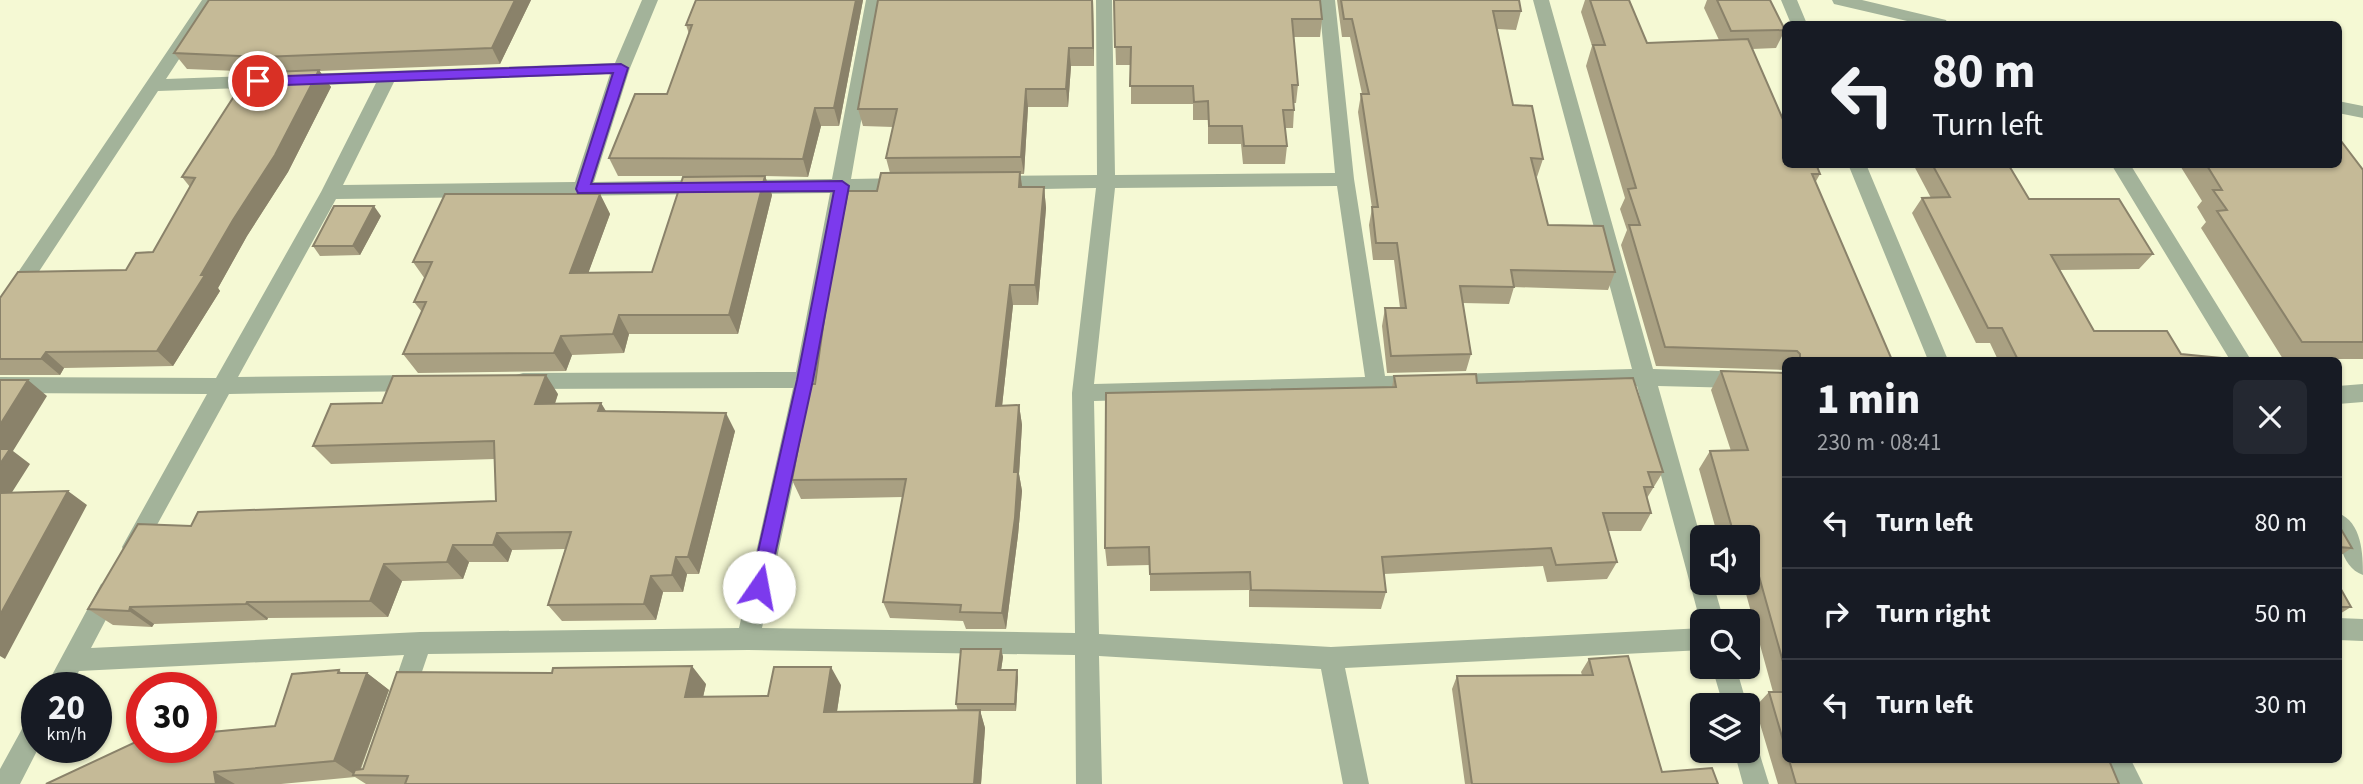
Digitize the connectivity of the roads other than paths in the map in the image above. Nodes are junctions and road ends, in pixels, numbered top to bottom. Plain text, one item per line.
1 (210, 0) edge
2 (650, 0) edge
3 (874, 0) edge
4 (1104, 0) edge
5 (1327, 0) edge
6 (1541, 0) edge
7 (1789, 0) edge
8 (1840, 0) edge
9 (1798, 21) edge
10 (1928, 21) edge
11 (621, 68) junction
12 (388, 76) junction
13 (154, 85) junction
14 (2351, 110) edge
15 (2363, 126) edge
16 (1859, 168) edge
17 (2122, 168) edge
18 (1346, 179) junction
19 (1105, 181) junction
20 (981, 183) edge
21 (925, 184) edge
22 (842, 186) junction
23 (583, 189) junction
24 (330, 192) junction
25 (0, 315) edge
26 (1937, 357) edge
27 (2239, 357) edge
28 (1645, 377) junction
29 (805, 380) junction
30 (1782, 381) edge
31 (443, 382) edge
32 (499, 382) edge
33 (1376, 383) junction
34 (0, 385) edge
35 (221, 386) junction
36 (1083, 393) junction
37 (2363, 393) edge
38 (2342, 395) edge
39 (2342, 530) edge
40 (2363, 565) edge
41 (1709, 609) edge
42 (2342, 629) edge
43 (2363, 630) edge
44 (748, 639) junction
45 (1690, 640) edge
46 (420, 643) junction
47 (1088, 644) junction
48 (1331, 658) junction
49 (72, 660) junction
50 (66, 672) edge
51 (394, 720) edge
52 (21, 756) edge
53 (1750, 763) edge
54 (2120, 763) edge
55 (6, 784) edge
56 (1089, 784) edge
57 (1356, 784) edge
58 (1756, 784) edge
59 (2130, 784) edge

1 - 13 street
2 - 11 street
3 - 22 street
4 - 19 street
5 - 18 street
6 - 28 street
7 - 9 street
8 - 10 street
11 - 12 street
11 - 23 street
12 - 13 street
12 - 24 street
13 - 25 street
14 - 15 street
16 - 26 street
17 - 27 street
18 - 19 street
18 - 33 street
19 - 20 street
19 - 36 street
21 - 22 street
22 - 23 street
22 - 29 street
23 - 24 street
24 - 35 street
28 - 30 street
28 - 33 street
28 - 41 street
29 - 32 street
29 - 44 street
31 - 35 street
33 - 36 street
34 - 35 street
35 - 49 street
36 - 47 street
37 - 38 street
39 - 40 street
42 - 43 street
44 - 46 street
44 - 47 street
45 - 48 street
46 - 49 street
46 - 51 street
47 - 48 street
47 - 56 street
48 - 57 street
49 - 50 street
52 - 55 street
53 - 58 street
54 - 59 street

